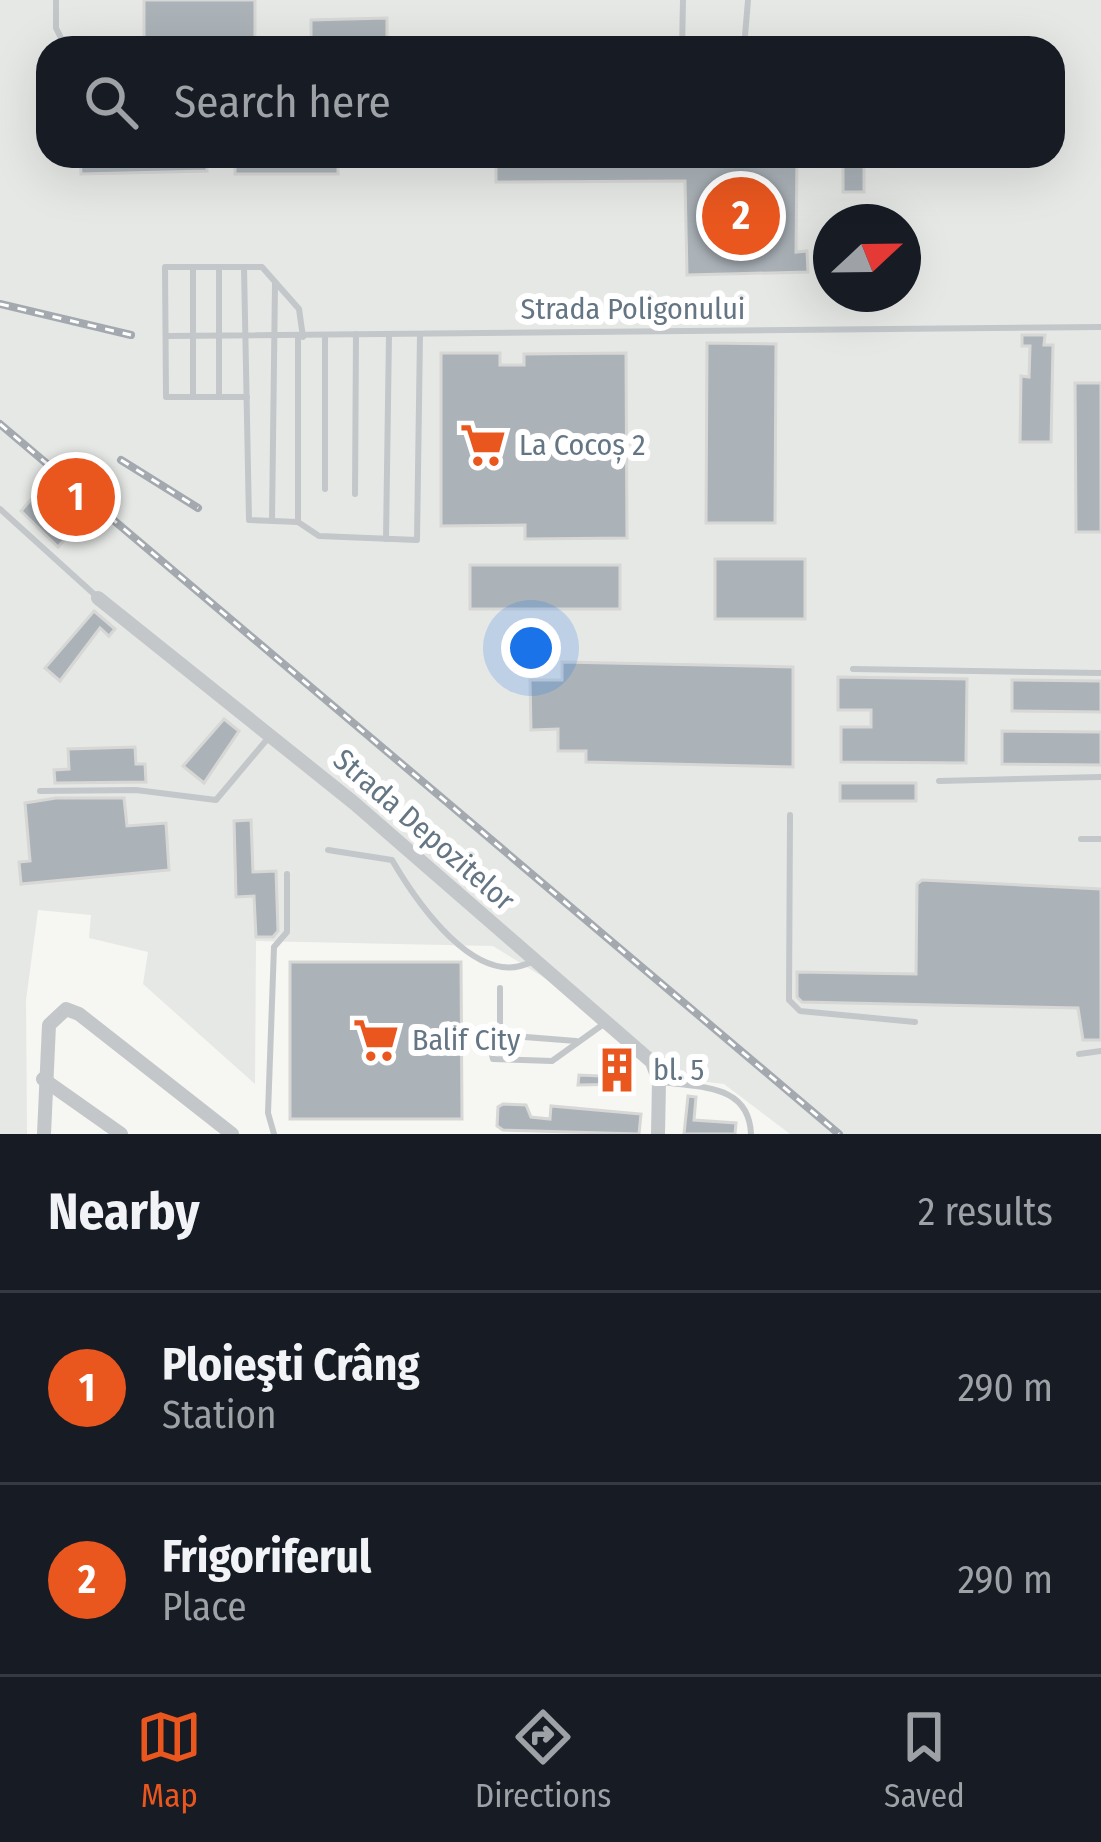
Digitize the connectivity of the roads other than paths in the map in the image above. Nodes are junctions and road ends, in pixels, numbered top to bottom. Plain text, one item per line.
1 (56, 0) edge
2 (682, 0) edge
3 (748, 0) edge
4 (60, 36) edge
5 (682, 36) edge
6 (745, 36) edge
7 (193, 267) junction
8 (219, 267) junction
9 (244, 267) junction
10 (274, 282) junction
11 (1101, 327) edge
12 (356, 334) junction
13 (389, 334) junction
14 (420, 334) junction
15 (166, 336) junction
16 (192, 337) junction
17 (219, 337) junction
18 (246, 337) junction
19 (274, 337) junction
20 (301, 337) junction
21 (325, 337) junction
22 (193, 397) junction
23 (219, 397) junction
24 (247, 397) junction
25 (326, 489) dead end
26 (355, 494) dead end
27 (0, 509) edge
28 (272, 520) junction
29 (298, 521) junction
30 (386, 539) junction
31 (98, 598) joint
32 (854, 669) dead end
33 (1101, 673) edge
34 (271, 734) junction
35 (1101, 777) edge
36 (939, 781) dead end
37 (40, 791) dead end
38 (790, 815) dead end
39 (1081, 839) dead end
40 (1101, 839) edge
41 (328, 850) dead end
42 (287, 874) dead end
43 (533, 960) junction
44 (500, 988) dead end
45 (915, 1022) dead end
46 (605, 1023) junction
47 (500, 1035) junction
48 (579, 1042) junction
49 (1101, 1051) edge
50 (1079, 1054) dead end
51 (43, 1079) junction
52 (659, 1081) junction
53 (44, 1134) edge
54 (122, 1134) edge
55 (232, 1134) edge
56 (274, 1134) edge
57 (658, 1134) edge
58 (751, 1134) edge

1 - 4 lane
2 - 5 lane
3 - 6 lane
7 - 8 lane
7 - 15 lane
7 - 16 lane
8 - 9 lane
8 - 17 lane
9 - 10 lane
9 - 18 lane
10 - 19 lane
10 - 20 lane
11 - 14 lane, Strada Poligonului
12 - 13 lane, Strada Poligonului
12 - 21 lane, Strada Poligonului
12 - 26 lane
13 - 14 lane, Strada Poligonului
13 - 30 lane
14 - 30 lane
15 - 16 lane, Strada Poligonului
15 - 22 lane
16 - 17 lane, Strada Poligonului
16 - 22 lane
17 - 18 lane, Strada Poligonului
17 - 23 lane
18 - 19 lane, Strada Poligonului
18 - 24 lane
19 - 20 lane, Strada Poligonului
19 - 28 lane
20 - 21 lane, Strada Poligonului
20 - 29 lane
21 - 25 lane
22 - 23 lane
23 - 24 lane
24 - 28 lane
27 - 31 lane
28 - 29 lane
29 - 30 lane
31 - 34 street, Strada Depozitelor
32 - 33 lane
34 - 37 lane
34 - 43 street, Strada Depozitelor
35 - 36 lane
38 - 45 lane
39 - 40 lane
41 - 43 lane
42 - 56 lane
43 - 46 street, Strada Depozitelor
44 - 47 lane
46 - 48 lane
46 - 52 street, Strada Depozitelor
47 - 48 lane
47 - 48 lane
49 - 50 lane
51 - 53 street
51 - 54 street
51 - 55 street
52 - 57 street
52 - 58 lane

